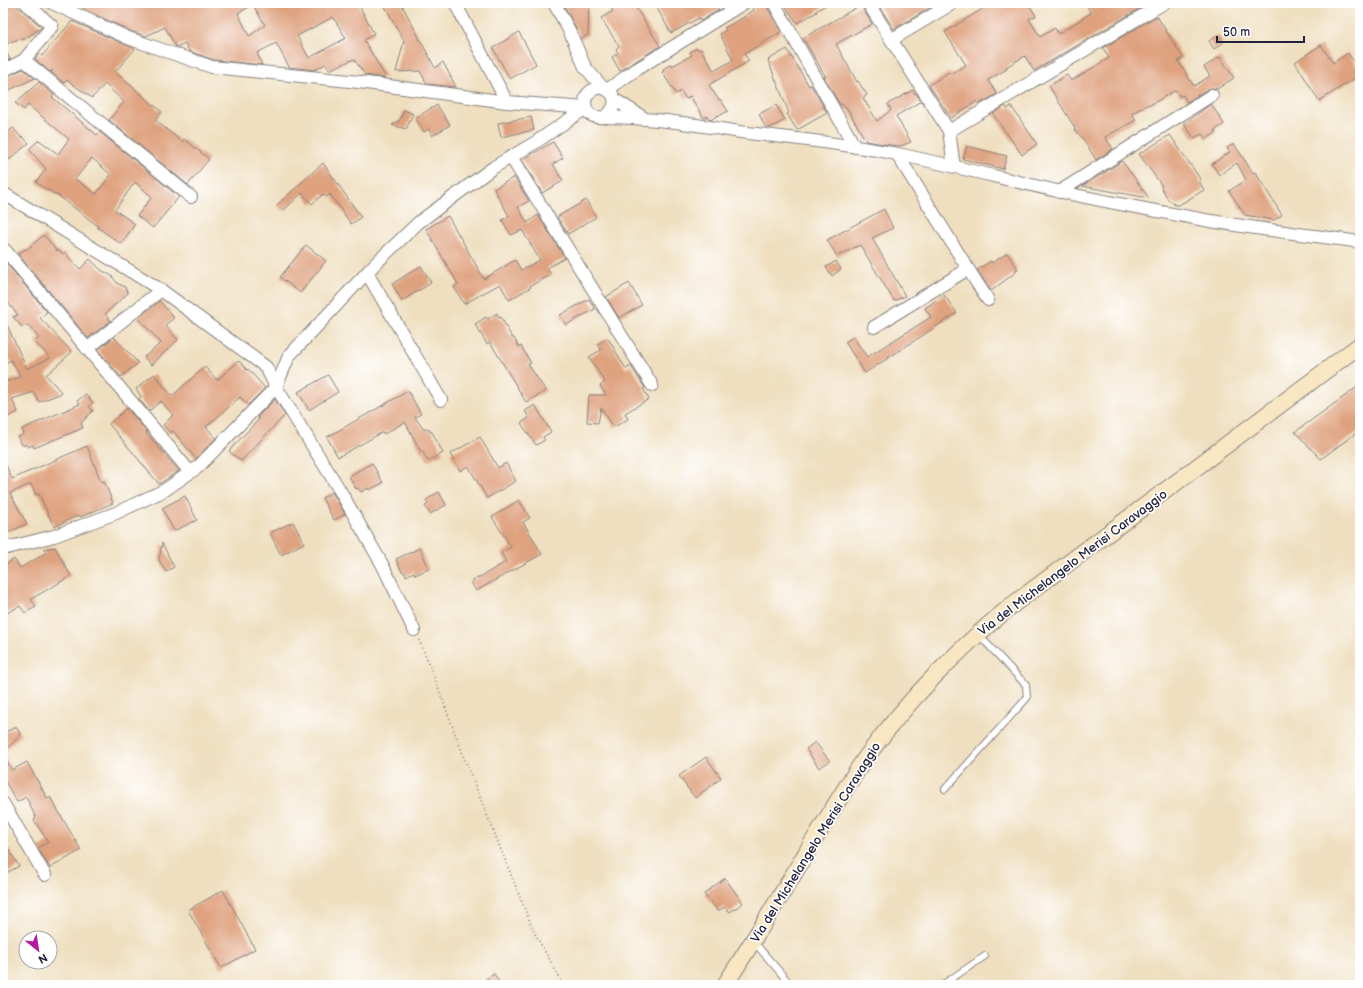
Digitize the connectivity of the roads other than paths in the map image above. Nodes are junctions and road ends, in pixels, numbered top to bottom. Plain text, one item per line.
1 (26, 3) edge
2 (52, 3) edge
3 (454, 3) edge
4 (554, 3) edge
5 (744, 3) edge
6 (774, 3) edge
7 (868, 3) edge
8 (953, 3) edge
9 (1164, 3) edge
10 (891, 40) junction
11 (24, 60) junction
12 (585, 67) junction
13 (3, 71) edge
14 (608, 92) junction
15 (587, 95) junction
16 (1212, 95) dead end
17 (507, 102) junction
18 (586, 108) junction
19 (604, 117) junction
20 (647, 119) junction
21 (949, 131) junction
22 (855, 147) junction
23 (897, 154) junction
24 (511, 157) junction
25 (954, 167) junction
26 (1059, 192) junction
27 (3, 193) edge
28 (191, 197) dead end
29 (1360, 242) edge
30 (5, 250) dead end
31 (968, 269) junction
32 (367, 273) junction
33 (161, 290) junction
34 (988, 300) dead end
35 (874, 327) dead end
36 (1360, 345) edge
37 (87, 349) junction
38 (652, 385) dead end
39 (276, 387) junction
40 (441, 400) dead end
41 (190, 472) junction
42 (3, 549) edge
43 (414, 630) road end
44 (978, 634) junction
45 (945, 790) dead end
46 (3, 802) edge
47 (45, 875) dead end
48 (754, 941) junction
49 (985, 956) dead end
50 (725, 985) edge
51 (790, 985) edge
52 (942, 985) edge

1 - 11 street
2 - 17 street
3 - 17 street
4 - 12 street
5 - 14 street
6 - 22 street
7 - 10 street
8 - 10 street
9 - 21 street
10 - 21 street
11 - 13 street
11 - 28 street
12 - 14 street
12 - 15 street
14 - 15 street
14 - 19 street
14 - 20 street
15 - 18 street
16 - 26 street
17 - 18 street
18 - 19 street
18 - 24 street
19 - 20 street
20 - 22 street
21 - 25 street
22 - 23 street
23 - 25 street
23 - 31 street
24 - 32 street
24 - 38 street
25 - 26 street
26 - 29 street
27 - 33 street
30 - 37 street
31 - 34 street
31 - 35 street
32 - 39 street
32 - 40 street
33 - 37 street
33 - 39 street
36 - 44 street, Via del Michelangelo Merisi Caravaggio
37 - 41 street
39 - 41 street
39 - 43 street
41 - 42 street
44 - 45 lane
44 - 48 street, Via del Michelangelo Merisi Caravaggio
46 - 47 street
48 - 50 street, Via del Michelangelo Merisi Caravaggio
48 - 51 lane
49 - 52 lane

